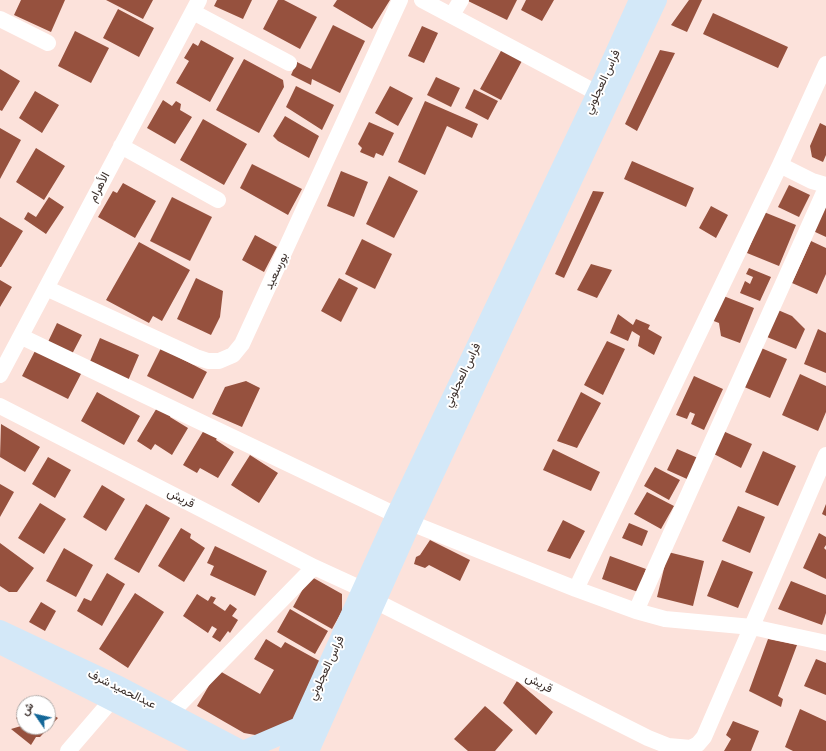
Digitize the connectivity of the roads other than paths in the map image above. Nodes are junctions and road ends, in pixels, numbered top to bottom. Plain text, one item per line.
1 (400, 0) edge
2 (422, 0) edge
3 (461, 0) edge
4 (639, 0) edge
5 (656, 0) edge
6 (196, 6) edge
7 (452, 15) junction
8 (0, 19) edge
9 (48, 43) dead end
10 (289, 63) dead end
11 (826, 64) edge
12 (597, 93) junction
13 (121, 146) junction
14 (780, 165) junction
15 (826, 186) edge
16 (218, 200) dead end
17 (46, 288) junction
18 (22, 337) junction
19 (0, 375) edge
20 (0, 406) edge
21 (826, 455) edge
22 (403, 519) junction
23 (314, 567) junction
24 (576, 590) junction
25 (369, 595) junction
26 (636, 611) junction
27 (752, 627) junction
28 (0, 630) edge
29 (826, 643) edge
30 (0, 644) edge
31 (115, 693) junction
32 (171, 713) junction
33 (298, 727) junction
34 (319, 730) junction
35 (68, 751) edge
36 (210, 751) edge
37 (243, 751) edge
38 (289, 751) edge
39 (309, 751) edge
40 (321, 751) edge

1 - 17 street, بورسعيد
2 - 7 street
3 - 7 street
4 - 12 main road, فراس العجلوني
5 - 22 main road, فراس العجلوني
6 - 10 street
6 - 13 street, الأهرام
7 - 12 street
8 - 9 street
11 - 14 street
12 - 22 main road, فراس العجلوني
13 - 16 street
13 - 17 street, الأهرام
14 - 15 street
14 - 24 street
15 - 26 street
17 - 18 street, الأهرام
18 - 19 street, الأهرام
18 - 22 street
20 - 23 street, قريش
21 - 27 street
22 - 24 street
22 - 25 main road, فراس العجلوني
23 - 25 street, قريش
23 - 32 street
24 - 26 street
25 - 27 street, قريش
25 - 33 main road, فراس العجلوني
25 - 34 main road, فراس العجلوني
26 - 27 street
27 - 29 street
28 - 31 main road, عبدالحميد شرف
30 - 31 main road, عبدالحميد شرف
31 - 32 main road, عبدالحميد شرف
31 - 35 street
31 - 36 main road, عبدالحميد شرف
32 - 37 main road, عبدالحميد شرف
33 - 37 main road
33 - 38 main road, فراس العجلوني
34 - 39 main road, فراس العجلوني
34 - 40 main road

